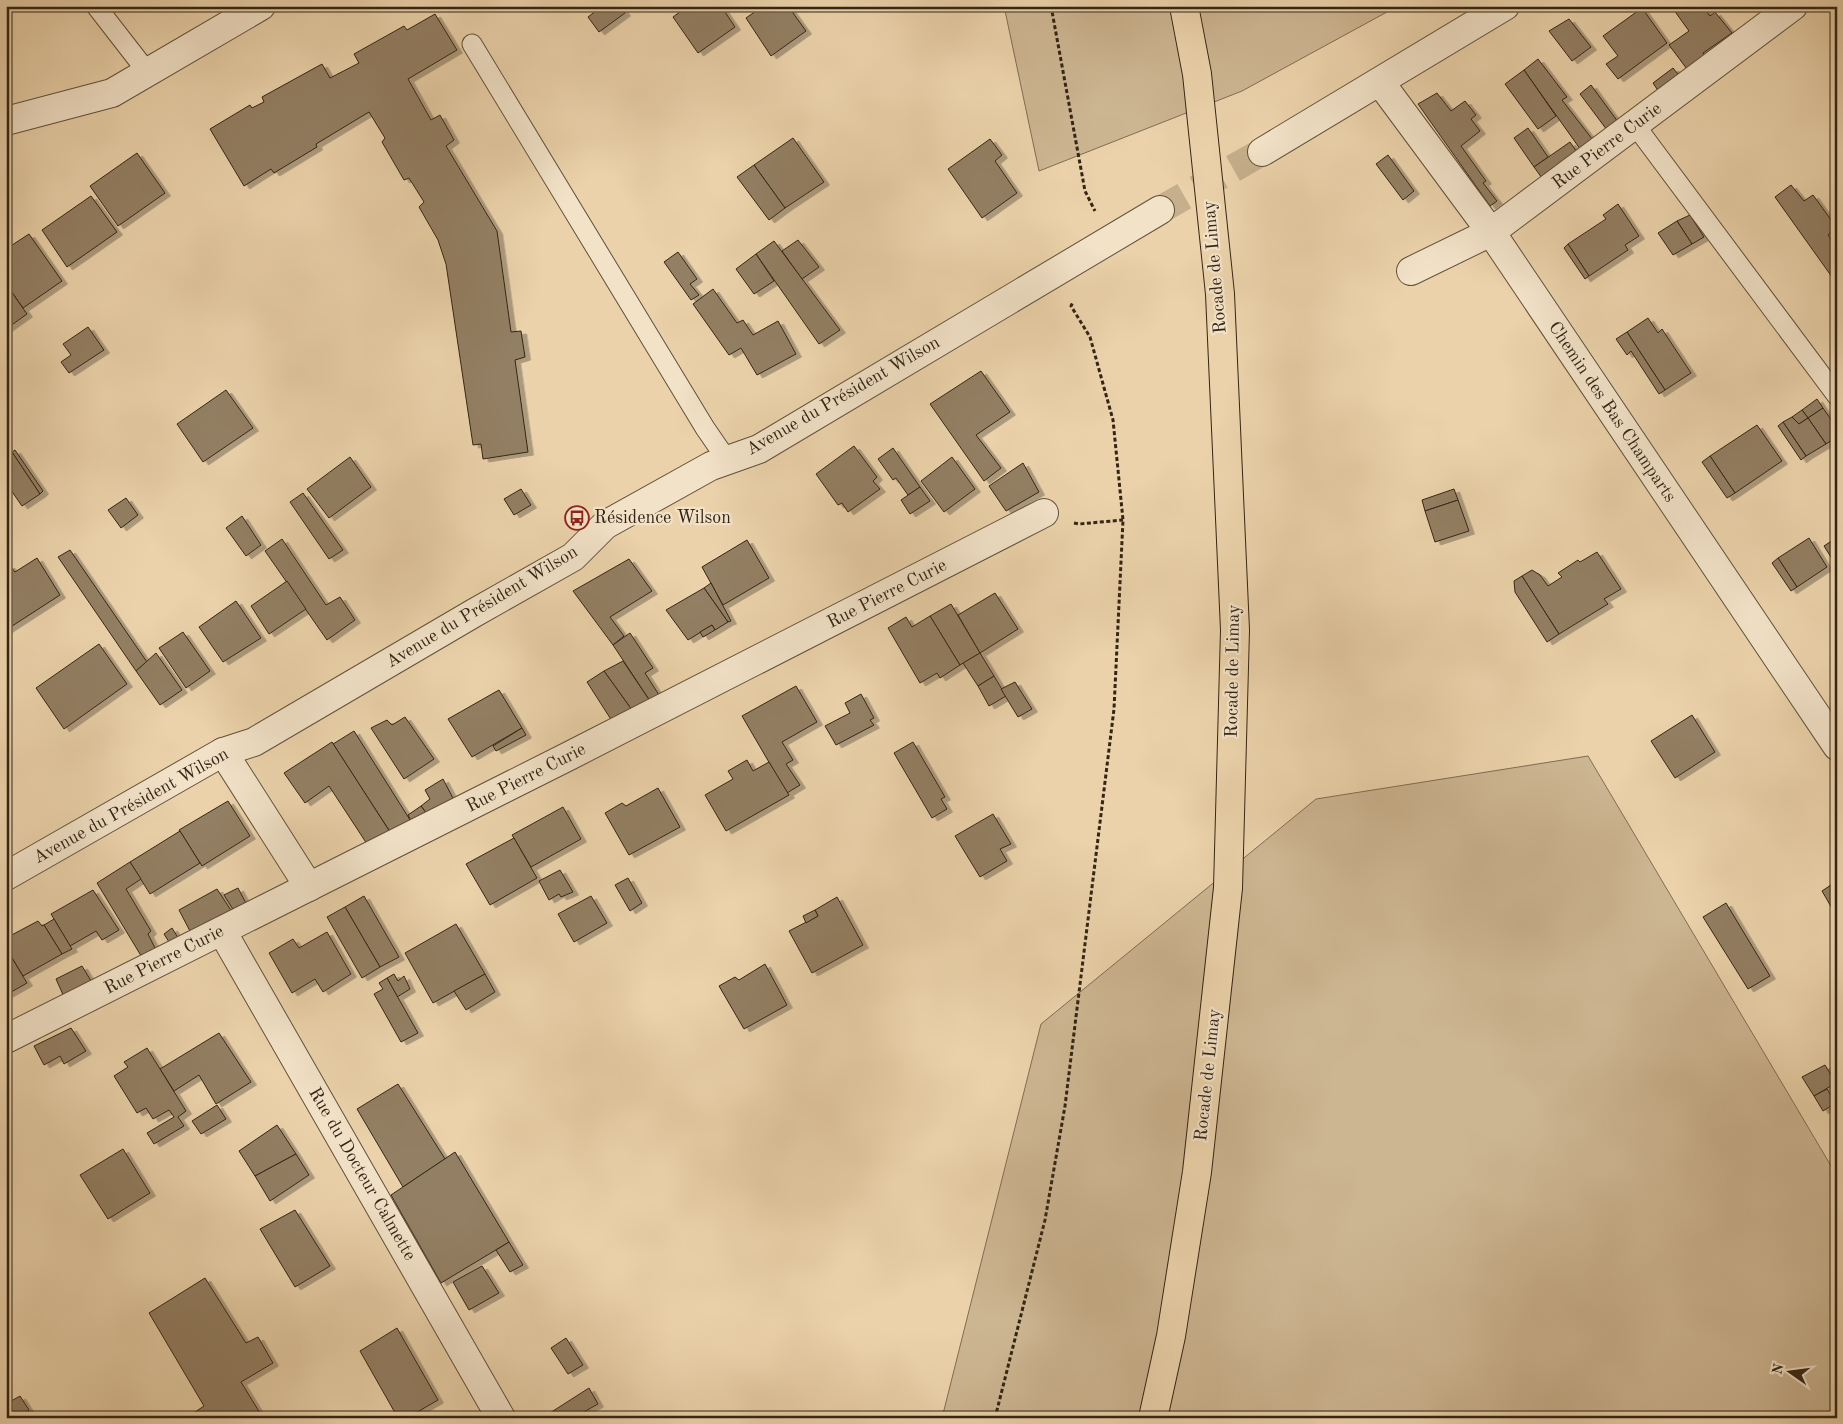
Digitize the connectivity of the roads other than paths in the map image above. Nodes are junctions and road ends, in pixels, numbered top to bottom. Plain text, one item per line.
1 (96, 6) edge
2 (261, 6) edge
3 (1184, 6) edge
4 (1505, 6) edge
5 (1793, 6) edge
6 (472, 44) dead end
7 (148, 73) junction
8 (1380, 82) junction
9 (6, 121) edge
10 (1635, 125) junction
11 (1262, 152) tunnel mouth
12 (1160, 210) tunnel mouth
13 (1491, 232) junction
14 (1411, 271) dead end
15 (1837, 396) edge
16 (727, 460) junction
17 (1044, 513) road end
18 (1837, 746) edge
19 (223, 752) junction
20 (6, 876) edge
21 (309, 887) junction
22 (222, 931) junction
23 (6, 1039) edge
24 (1171, 1336) junction
25 (501, 1418) edge
26 (1153, 1418) edge
27 (1167, 1418) edge

1 - 7 lane
2 - 7 street
3 - 24 main road, Rocade de Limay
4 - 8 street
5 - 10 street, Rue Pierre Curie
6 - 16 lane
7 - 9 street
8 - 11 street
8 - 13 street, Chemin des Bas Champarts
10 - 13 street, Rue Pierre Curie
10 - 15 lane
12 - 16 street, Avenue du Président Wilson
13 - 14 street, Rue Pierre Curie
13 - 18 street, Chemin des Bas Champarts
16 - 19 street, Avenue du Président Wilson
17 - 21 street, Rue Pierre Curie
19 - 20 street, Avenue du Président Wilson
19 - 21 street
21 - 22 street, Rue Pierre Curie
22 - 23 street, Rue Pierre Curie
22 - 25 street, Rue du Docteur Calmette
24 - 26 main road
24 - 27 main road

